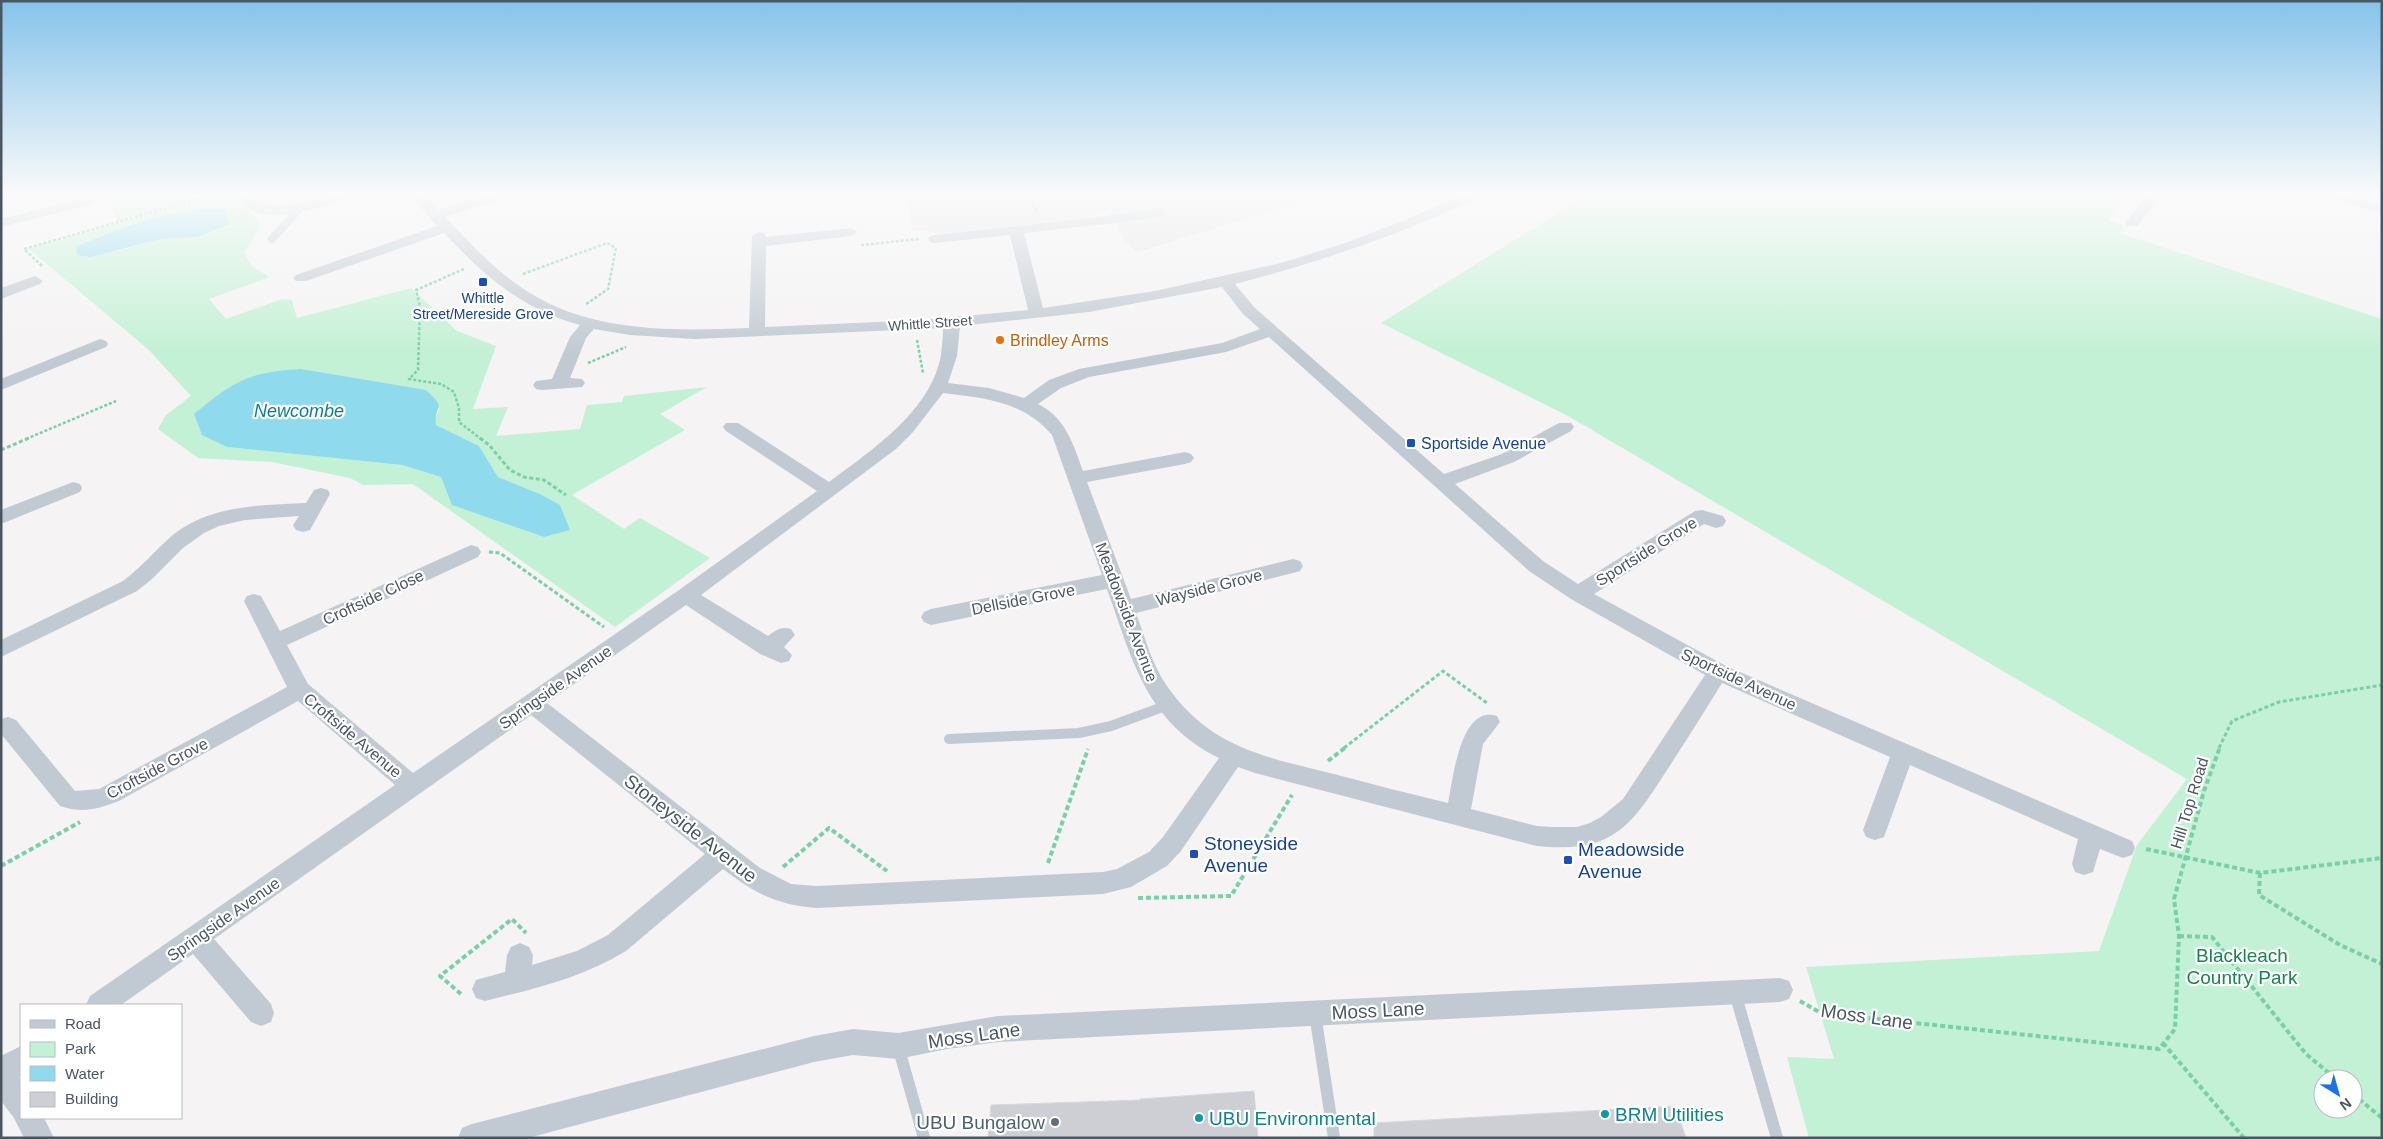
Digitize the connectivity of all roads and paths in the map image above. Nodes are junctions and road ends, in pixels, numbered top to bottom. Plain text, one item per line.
1 (27, 248) edge
2 (393, 248) edge
3 (467, 248) edge
4 (593, 248) edge
5 (616, 248) edge
6 (759, 248) edge
7 (1021, 248) edge
8 (1340, 248) edge
9 (481, 263) junction
10 (300, 278) dead end
11 (35, 281) joint
12 (1225, 281) junction
13 (504, 282) junction
14 (1, 294) edge
15 (1037, 314) junction
16 (568, 317) junction
17 (590, 323) junction
18 (952, 323) junction
19 (915, 324) junction
20 (1271, 331) junction
21 (757, 332) junction
22 (647, 333) junction
23 (100, 344) dead end
24 (560, 381) joint
25 (1, 385) edge
26 (938, 387) junction
27 (116, 401) dead end
28 (1027, 404) junction
29 (732, 426) dead end
30 (1566, 427) dead end
31 (1, 450) edge
32 (1185, 458) dead end
33 (1077, 478) junction
34 (1441, 482) junction
35 (73, 488) dead end
36 (830, 491) junction
37 (566, 495) dead end
38 (312, 509) dead end
39 (1, 518) edge
40 (1716, 521) dead end
41 (471, 552) joint
42 (1293, 566) dead end
43 (1115, 580) junction
44 (1578, 594) junction
45 (686, 595) junction
46 (254, 601) dead end
47 (1125, 608) junction
48 (932, 617) dead end
49 (622, 640) junction
50 (275, 642) junction
51 (778, 646) dead end
52 (1, 649) edge
53 (1718, 672) junction
54 (2382, 685) edge
55 (300, 690) junction
56 (531, 704) junction
57 (1168, 705) junction
58 (1489, 722) joint
59 (8, 726) dead end
60 (1095, 729) junction
61 (949, 739) dead end
62 (1903, 752) junction
63 (1232, 756) junction
64 (1306, 776) junction
65 (413, 787) junction
66 (94, 801) junction
67 (1458, 816) junction
68 (1875, 830) dead end
69 (2091, 834) junction
70 (2123, 848) joint
71 (722, 854) junction
72 (2185, 858) junction
73 (2382, 858) edge
74 (2084, 864) dead end
75 (1, 866) edge
76 (2260, 873) junction
77 (1104, 883) junction
78 (764, 884) junction
79 (1040, 886) junction
80 (888, 894) junction
81 (2179, 936) junction
82 (196, 938) junction
83 (520, 955) joint
84 (2382, 964) edge
85 (517, 981) junction
86 (485, 988) joint
87 (1780, 990) joint
88 (1735, 992) junction
89 (100, 1004) edge
90 (1315, 1013) junction
91 (260, 1014) dead end
92 (2163, 1043) junction
93 (898, 1046) junction
94 (20, 1062) edge
95 (2324, 1069) edge
96 (7, 1087) edge
97 (2363, 1102) edge
98 (2382, 1118) edge
99 (29, 1119) edge
100 (509, 1133) edge
101 (40, 1138) edge
102 (472, 1138) edge
103 (924, 1138) edge
104 (1334, 1138) edge
105 (1777, 1138) edge
106 (2244, 1138) edge

1 - 11 path
2 - 10 street
3 - 9 street, Whittle Street
4 - 13 path
5 - 16 path
6 - 21 street
7 - 15 street
8 - 12 street, Whittle Street
9 - 13 street, Whittle Street
9 - 37 path
11 - 14 street
12 - 15 street, Whittle Street
12 - 20 street, Sportside Avenue
13 - 16 street, Whittle Street
15 - 18 street, Whittle Street
16 - 17 street, Whittle Street
17 - 22 street, Whittle Street
17 - 24 street
18 - 19 street, Whittle Street
18 - 26 street, Springside Avenue
19 - 21 street, Whittle Street
19 - 26 path
20 - 28 street
20 - 34 street, Sportside Avenue
21 - 22 street, Whittle Street
22 - 24 path
23 - 25 street
26 - 28 street, Meadowside Avenue
26 - 36 street, Springside Avenue
27 - 31 path
28 - 33 street, Meadowside Avenue
29 - 36 street
30 - 34 street
32 - 33 street
33 - 43 street, Meadowside Avenue
34 - 44 street, Sportside Avenue
35 - 39 street
36 - 45 street, Springside Avenue
38 - 52 street
40 - 44 street, Sportside Grove
41 - 49 path
41 - 50 street, Croftside Close
42 - 47 street, Wayside Grove
43 - 47 street, Meadowside Avenue
43 - 48 street, Dellside Grove
44 - 53 street, Sportside Avenue
45 - 49 street, Springside Avenue
45 - 51 street
46 - 50 street, Croftside Avenue
47 - 57 street, Meadowside Avenue
49 - 56 street, Springside Avenue
50 - 55 street, Croftside Avenue
53 - 62 street, Sportside Avenue
53 - 67 street, Meadowside Avenue
54 - 72 path, Hill Top Road
55 - 65 street, Croftside Avenue
55 - 66 street, Croftside Grove
56 - 65 street, Springside Avenue
56 - 71 street, Stoneyside Avenue
57 - 60 lane
57 - 63 street, Meadowside Avenue
58 - 64 path
58 - 67 street
59 - 66 street, Croftside Grove
60 - 61 lane
60 - 79 path
62 - 68 street
62 - 69 street, Sportside Avenue
63 - 64 street, Meadowside Avenue
63 - 77 street, Stoneyside Avenue
64 - 67 street, Meadowside Avenue
64 - 77 path
65 - 82 street, Springside Avenue
66 - 75 path
69 - 70 street, Sportside Avenue
69 - 74 street
70 - 72 path
71 - 78 street, Stoneyside Avenue
71 - 85 street
72 - 76 path
72 - 81 path, Hill Top Road
73 - 76 path
76 - 84 path
77 - 79 street, Stoneyside Avenue
78 - 80 street, Stoneyside Avenue
78 - 80 path
79 - 80 street, Stoneyside Avenue
81 - 92 path, Hill Top Road
81 - 95 path
82 - 89 street, Springside Avenue
82 - 91 street
83 - 85 street
83 - 86 path
85 - 86 street
87 - 88 street, Moss Lane
87 - 92 path, Moss Lane
88 - 90 street, Moss Lane
88 - 105 lane
90 - 93 street, Moss Lane
90 - 104 lane
92 - 106 path
93 - 100 street, Moss Lane
93 - 103 lane
94 - 96 street
97 - 98 path
99 - 101 street
100 - 102 street, Moss Lane

